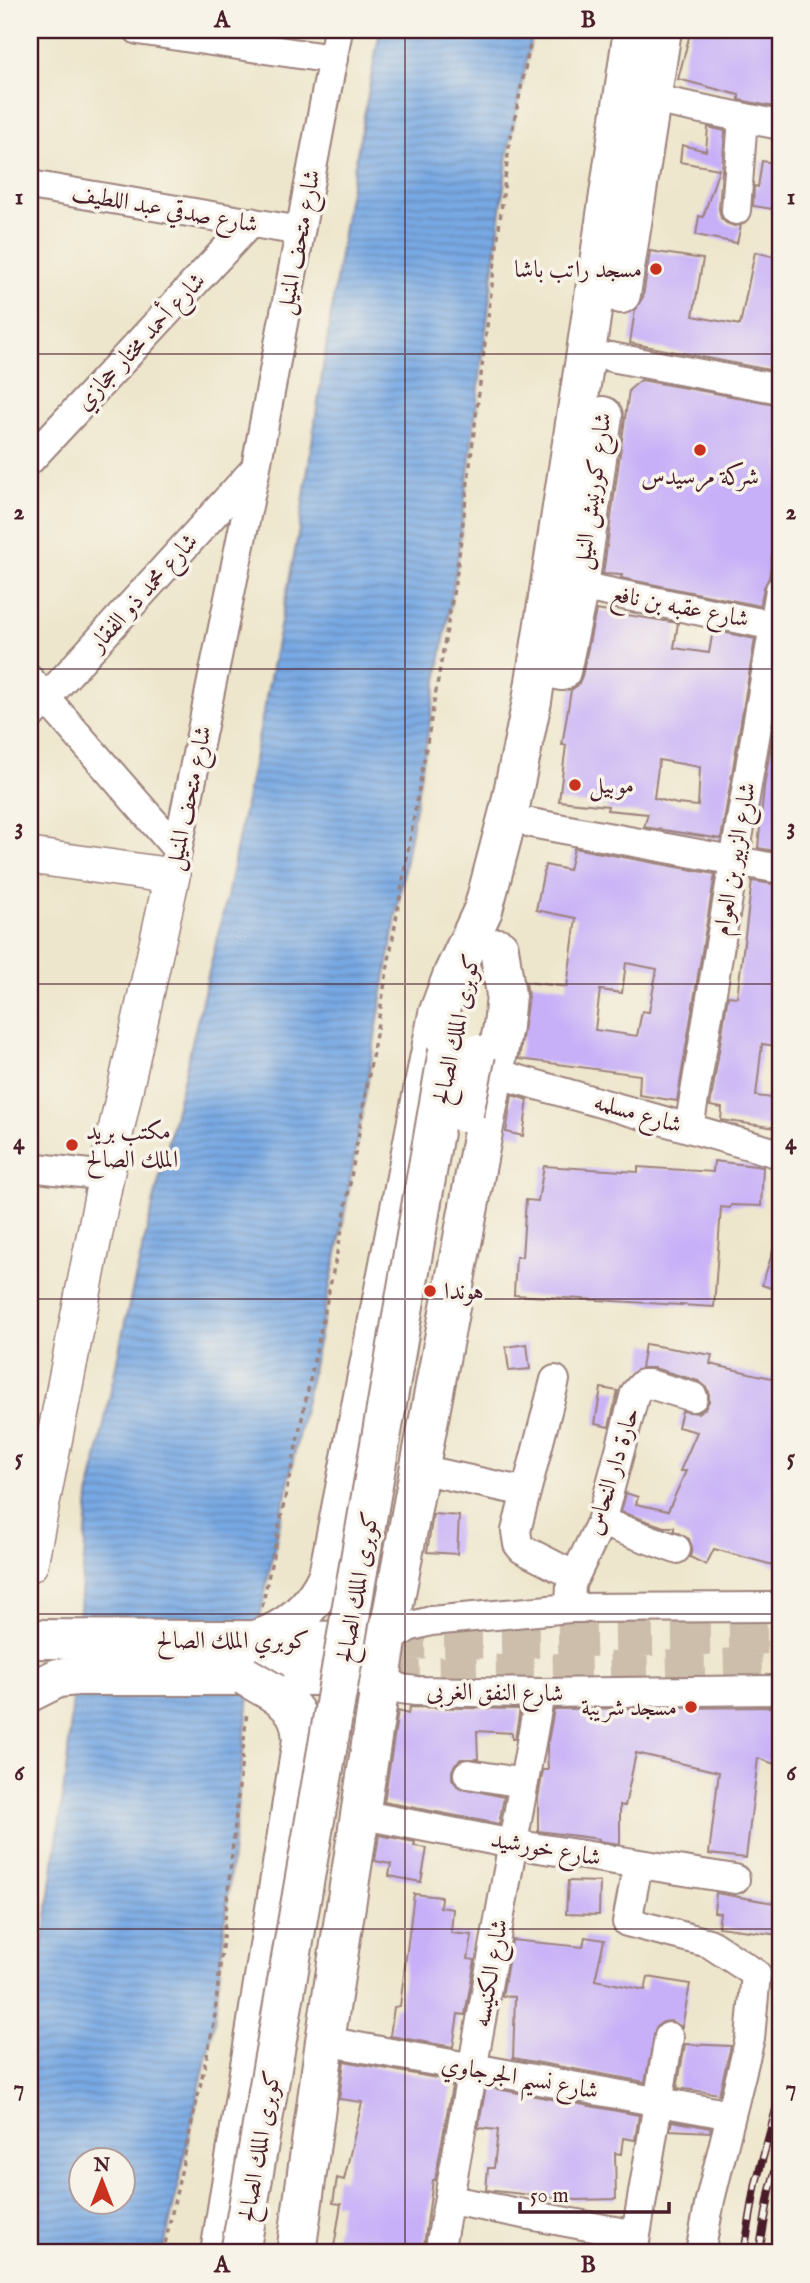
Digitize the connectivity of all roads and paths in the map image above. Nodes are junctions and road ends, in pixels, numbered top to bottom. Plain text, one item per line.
1 (138, 30) edge
2 (338, 30) edge
3 (533, 30) edge
4 (634, 30) edge
5 (662, 30) edge
6 (333, 59) junction
7 (652, 99) junction
8 (743, 118) junction
9 (780, 125) edge
10 (30, 185) edge
11 (736, 210) dead end
12 (251, 222) junction
13 (300, 231) junction
14 (611, 357) junction
15 (780, 389) edge
16 (30, 460) edge
17 (256, 467) junction
18 (579, 586) junction
19 (780, 590) edge
20 (778, 626) edge
21 (35, 698) edge
22 (531, 823) junction
23 (30, 856) edge
24 (733, 860) junction
25 (174, 862) junction
26 (780, 869) edge
27 (489, 935) junction
28 (495, 1073) junction
29 (688, 1128) junction
30 (780, 1154) edge
31 (30, 1167) edge
32 (106, 1176) junction
33 (555, 1380) dead end
34 (693, 1397) dead end
35 (419, 1469) junction
36 (526, 1492) junction
37 (342, 1499) junction
38 (412, 1507) junction
39 (601, 1522) junction
40 (676, 1549) dead end
41 (30, 1564) edge
42 (575, 1576) junction
43 (780, 1607) edge
44 (570, 1608) junction
45 (298, 1627) junction
46 (385, 1659) junction
47 (46, 1661) edge
48 (256, 1672) junction
49 (780, 1690) edge
50 (540, 1693) junction
51 (468, 1774) dead end
52 (524, 1783) junction
53 (293, 1800) junction
54 (359, 1811) junction
55 (513, 1844) junction
56 (638, 1864) junction
57 (735, 1879) dead end
58 (669, 2037) dead end
59 (325, 2041) junction
60 (473, 2068) junction
61 (657, 2102) junction
62 (715, 2112) dead end
63 (450, 2200) junction
64 (634, 2244) edge
65 (290, 2252) edge
66 (163, 2253) edge
67 (220, 2253) edge
68 (240, 2253) edge
69 (439, 2253) edge
70 (700, 2253) edge

1 - 6 street
2 - 6 street, شارع متحف المنيل
3 - 48 path
4 - 27 highway, شارع كورنيش النيل
5 - 7 highway, شارع كورنيش النيل
6 - 13 street, شارع متحف المنيل
7 - 8 street
7 - 14 highway, شارع كورنيش النيل
8 - 9 street
8 - 11 street
10 - 12 street, شارع صدقي عبد اللطيف
12 - 13 street, شارع صدقي عبد اللطيف
12 - 16 street, شارع أحمد مختار حجازي
13 - 17 street, شارع متحف المنيل
14 - 15 street
14 - 18 highway, شارع كورنيش النيل
17 - 21 street, شارع محمد ذو الفقار
17 - 25 street, شارع متحف المنيل
18 - 20 street, شارع عقبه بن نافع
18 - 22 highway, شارع كورنيش النيل
19 - 20 street, شارع الزبير بن العوام
20 - 24 street, شارع الزبير بن العوام
21 - 25 street
22 - 24 street
22 - 27 highway, شارع كورنيش النيل
23 - 25 main road
24 - 26 street
24 - 29 street, شارع الزبير بن العوام
25 - 32 main road, شارع متحف المنيل
27 - 28 highway
27 - 37 highway
27 - 65 highway, كوبرى الملك الصالح, bridge
27 - 68 highway, كوبرى الملك الصالح, bridge
28 - 29 street, شارع مسلمه
28 - 35 highway
29 - 30 street, شارع مسلمه
31 - 32 street
32 - 41 main road, شارع متحف المنيل
33 - 36 street
34 - 39 street, حارة دار النحاس
35 - 36 street
35 - 38 highway
36 - 42 street
37 - 38 highway
37 - 45 highway
38 - 46 highway
39 - 40 street
39 - 42 street, حارة دار النحاس
42 - 44 street, حارة دار النحاس
43 - 44 street
44 - 46 street
45 - 46 highway, كوبري الملك الصالح
45 - 48 highway, كوبري الملك الصالح
46 - 48 highway, كوبري الملك الصالح
46 - 50 street, شارع النفق الغربى
46 - 54 highway
47 - 48 highway, كوبري الملك الصالح
48 - 53 highway
48 - 66 path
49 - 50 street, شارع النفق الغربى
50 - 52 street, شارع الكنيسه
51 - 52 street
52 - 55 street, شارع الكنيسه
53 - 54 highway
53 - 67 highway
54 - 55 street, شارع خورشيد
54 - 59 highway
55 - 56 street, شارع خورشيد
55 - 60 street, شارع الكنيسه
56 - 57 street, شارع خورشيد
56 - 70 street
58 - 61 street
59 - 60 street, شارع نسيم الجرجاوي
59 - 65 highway
60 - 61 street, شارع نسيم الجرجاوي
60 - 63 street, شارع الكنيسه
61 - 62 street, شارع نسيم الجرجاوي
61 - 64 street
63 - 64 street
63 - 69 street, شارع الكنيسه

